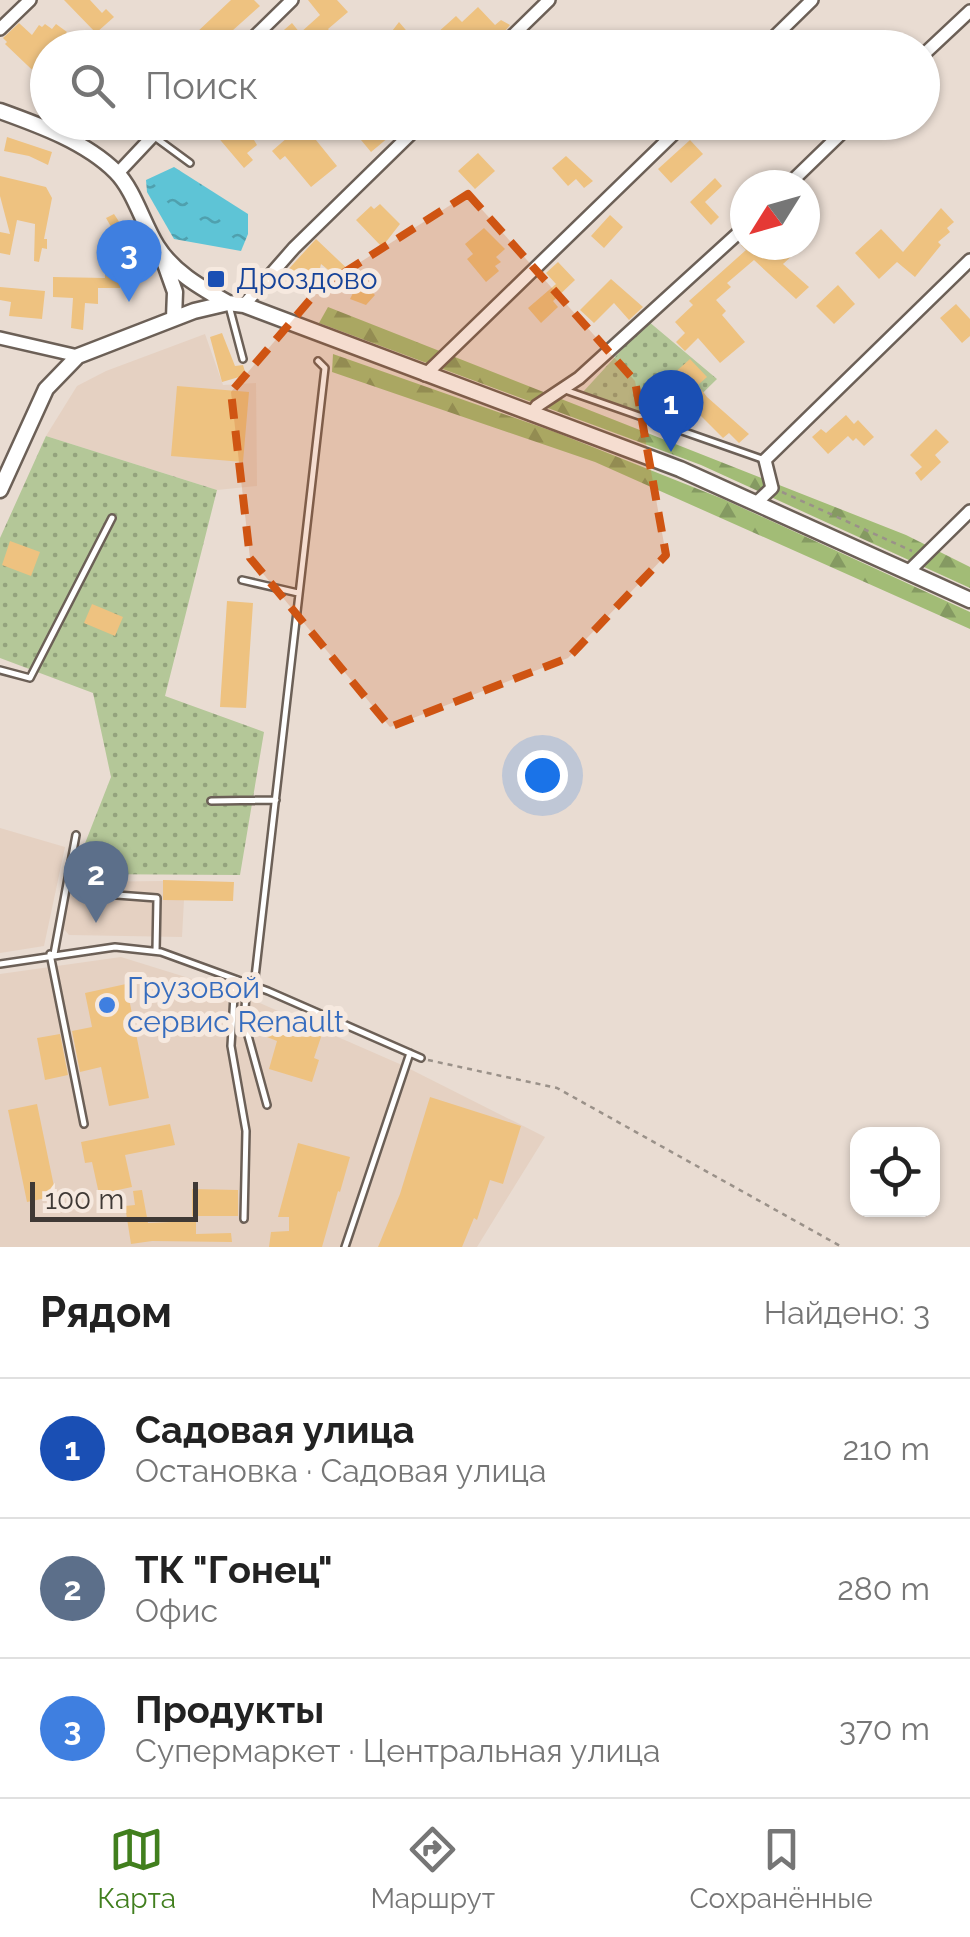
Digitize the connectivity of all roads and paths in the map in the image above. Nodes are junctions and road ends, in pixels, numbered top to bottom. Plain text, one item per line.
1 (30, 0) edge
2 (292, 0) edge
3 (549, 0) edge
4 (812, 0) edge
5 (970, 10) edge
6 (0, 29) edge
7 (261, 30) edge
8 (518, 30) edge
9 (781, 30) edge
10 (940, 39) edge
11 (0, 112) edge
12 (30, 122) edge
13 (67, 140) edge
14 (148, 140) edge
15 (160, 140) edge
16 (405, 140) edge
17 (667, 140) edge
18 (834, 140) edge
19 (190, 163) dead end
20 (803, 170) edge
21 (118, 173) junction
22 (730, 240) edge
23 (160, 250) junction
24 (970, 260) edge
25 (236, 304) junction
26 (174, 318) junction
27 (0, 338) edge
28 (78, 356) junction
29 (243, 359) dead end
30 (318, 360) dead end
31 (425, 375) junction
32 (562, 389) junction
33 (531, 414) junction
34 (764, 460) junction
35 (772, 488) junction
36 (0, 490) edge
37 (756, 503) junction
38 (970, 511) edge
39 (112, 518) dead end
40 (924, 556) junction
41 (908, 572) junction
42 (242, 580) dead end
43 (299, 593) junction
44 (970, 600) edge
45 (0, 670) edge
46 (276, 800) junction
47 (211, 801) dead end
48 (76, 834) dead end
49 (77, 892) dead end
50 (156, 951) junction
51 (52, 954) junction
52 (0, 964) edge
53 (234, 979) junction
54 (251, 984) junction
55 (410, 1053) junction
56 (422, 1058) joint
57 (267, 1105) dead end
58 (84, 1124) dead end
59 (244, 1219) dead end
60 (346, 1247) edge
61 (842, 1247) edge

1 - 6 street
2 - 7 street
3 - 8 street
4 - 9 street
5 - 10 street
11 - 12 street
13 - 21 street
14 - 21 street
15 - 19 lane
16 - 25 street
17 - 31 street
18 - 20 street
21 - 23 street
22 - 32 street
23 - 25 street
23 - 26 street
24 - 34 street
25 - 26 street
25 - 29 lane
25 - 31 street
26 - 28 street
27 - 28 street
28 - 36 street
30 - 43 lane
31 - 33 street
32 - 33 street
32 - 34 lane
33 - 37 street
34 - 35 street
35 - 37 street
35 - 40 path
37 - 41 street
38 - 40 street
39 - 45 lane
40 - 41 street
41 - 44 street
42 - 43 lane
43 - 46 lane
46 - 47 lane
46 - 54 lane
48 - 51 lane
49 - 50 lane
50 - 51 lane
50 - 53 lane
51 - 52 lane
51 - 58 lane
53 - 54 lane
53 - 59 lane
54 - 55 lane
54 - 57 lane
55 - 56 lane
55 - 60 lane
56 - 61 path

